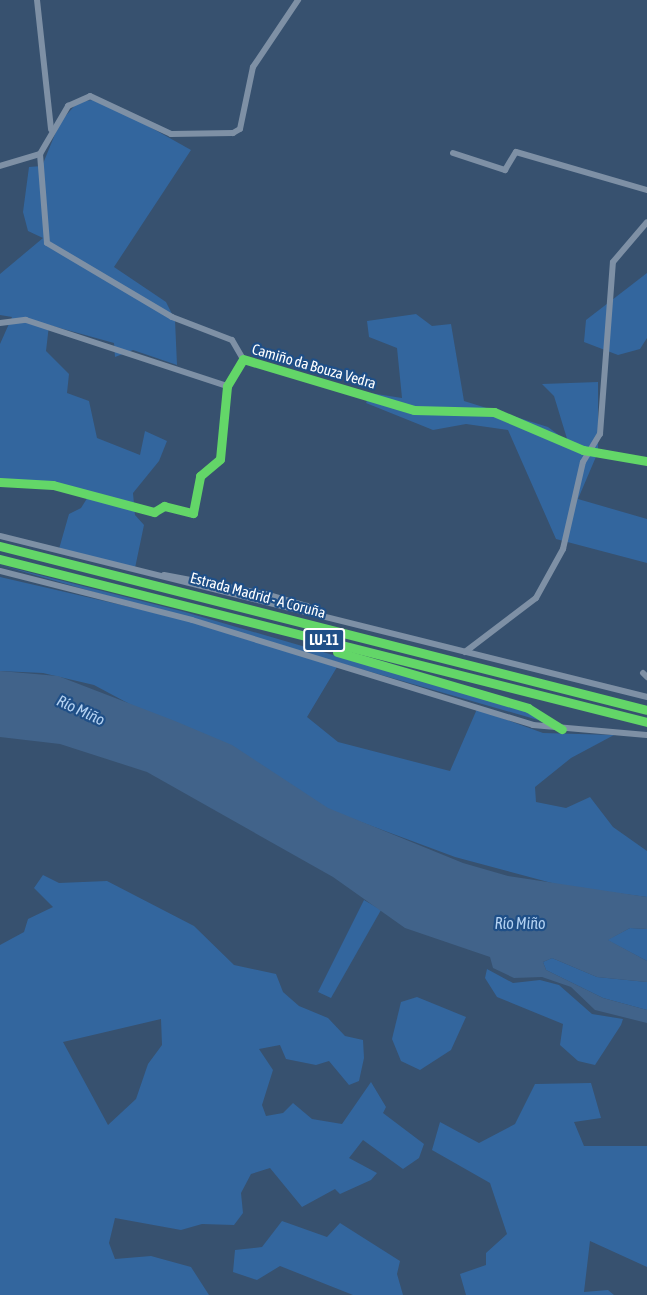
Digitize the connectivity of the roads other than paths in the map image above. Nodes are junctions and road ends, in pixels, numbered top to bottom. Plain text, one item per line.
1 (37, 0) edge
2 (298, 0) edge
3 (51, 129) junction
4 (453, 153) dead end
5 (40, 154) junction
6 (0, 166) edge
7 (647, 190) edge
8 (647, 222) edge
9 (0, 323) edge
10 (243, 359) junction
11 (227, 386) junction
12 (590, 451) junction
13 (647, 461) edge
14 (0, 482) edge
15 (0, 536) edge
16 (0, 546) edge
17 (0, 559) edge
18 (0, 572) edge
19 (219, 614) junction
20 (465, 652) junction
21 (647, 697) edge
22 (647, 710) edge
23 (647, 722) edge
24 (561, 729) junction
25 (647, 735) edge

1 - 3 street
2 - 3 street
3 - 5 street
4 - 7 street
5 - 6 street
5 - 10 street
8 - 12 street
9 - 11 street
10 - 11 main road, Camiño da Bouza Vedra
10 - 12 main road, Camiño da Bouza Vedra
11 - 14 main road, Camiño da Bouza Vedra
12 - 13 main road, Camiño da Bouza Vedra
12 - 20 street
15 - 20 street
16 - 22 main road, Estrada Madrid - A Coruña / LU-11
17 - 19 main road, Estrada Madrid - A Coruña / LU-11
18 - 24 street
19 - 23 main road, Estrada Madrid - A Coruña / LU-11
19 - 24 main road
20 - 21 street
24 - 25 street

